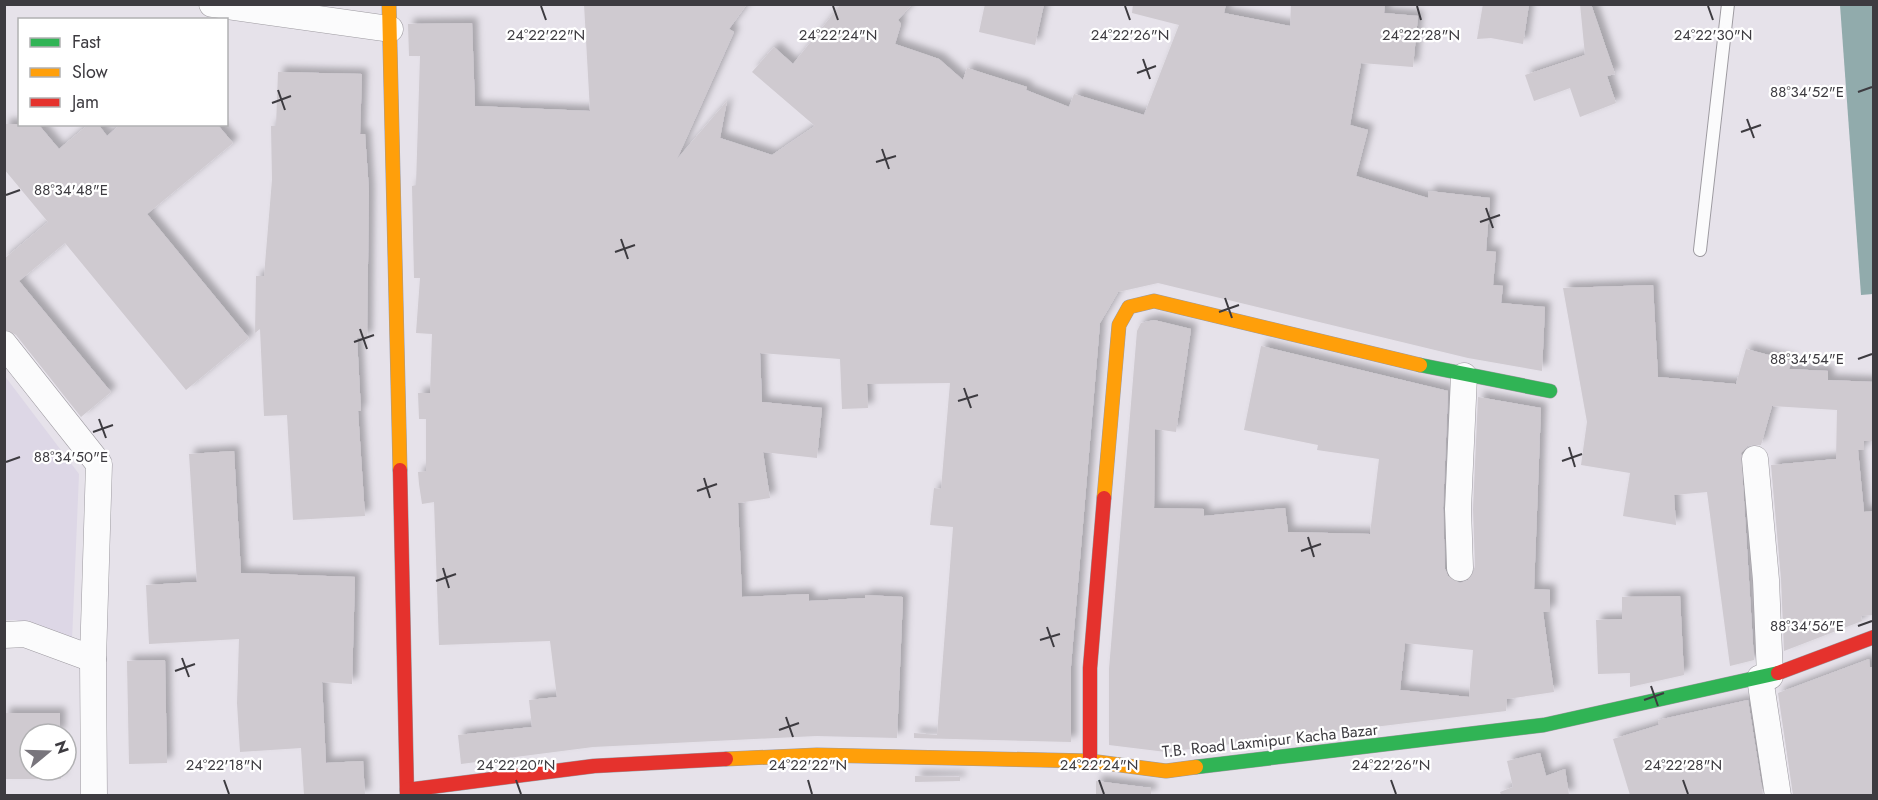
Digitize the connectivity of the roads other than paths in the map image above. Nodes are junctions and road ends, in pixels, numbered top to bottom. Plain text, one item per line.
1 (212, 4) edge
2 (1728, 4) edge
3 (389, 17) edge
4 (1700, 250) dead end
5 (4, 344) edge
6 (1464, 376) junction
7 (1550, 391) dead end
8 (1755, 459) dead end
9 (1460, 568) dead end
10 (4, 635) edge
11 (1874, 637) edge
12 (93, 659) junction
13 (1765, 677) junction
14 (1090, 760) junction
15 (407, 793) edge
16 (94, 795) edge
17 (1778, 795) edge

1 - 3 street
2 - 4 lane
3 - 15 street
5 - 12 street
6 - 7 street
6 - 9 street
6 - 14 street
8 - 13 street
10 - 12 street
11 - 13 street, T.B. Road Laxmipur Kacha Bazar
12 - 16 street
13 - 14 street, T.B. Road Laxmipur Kacha Bazar
13 - 17 street
14 - 15 street, T.B. Road Laxmipur Kacha Bazar

